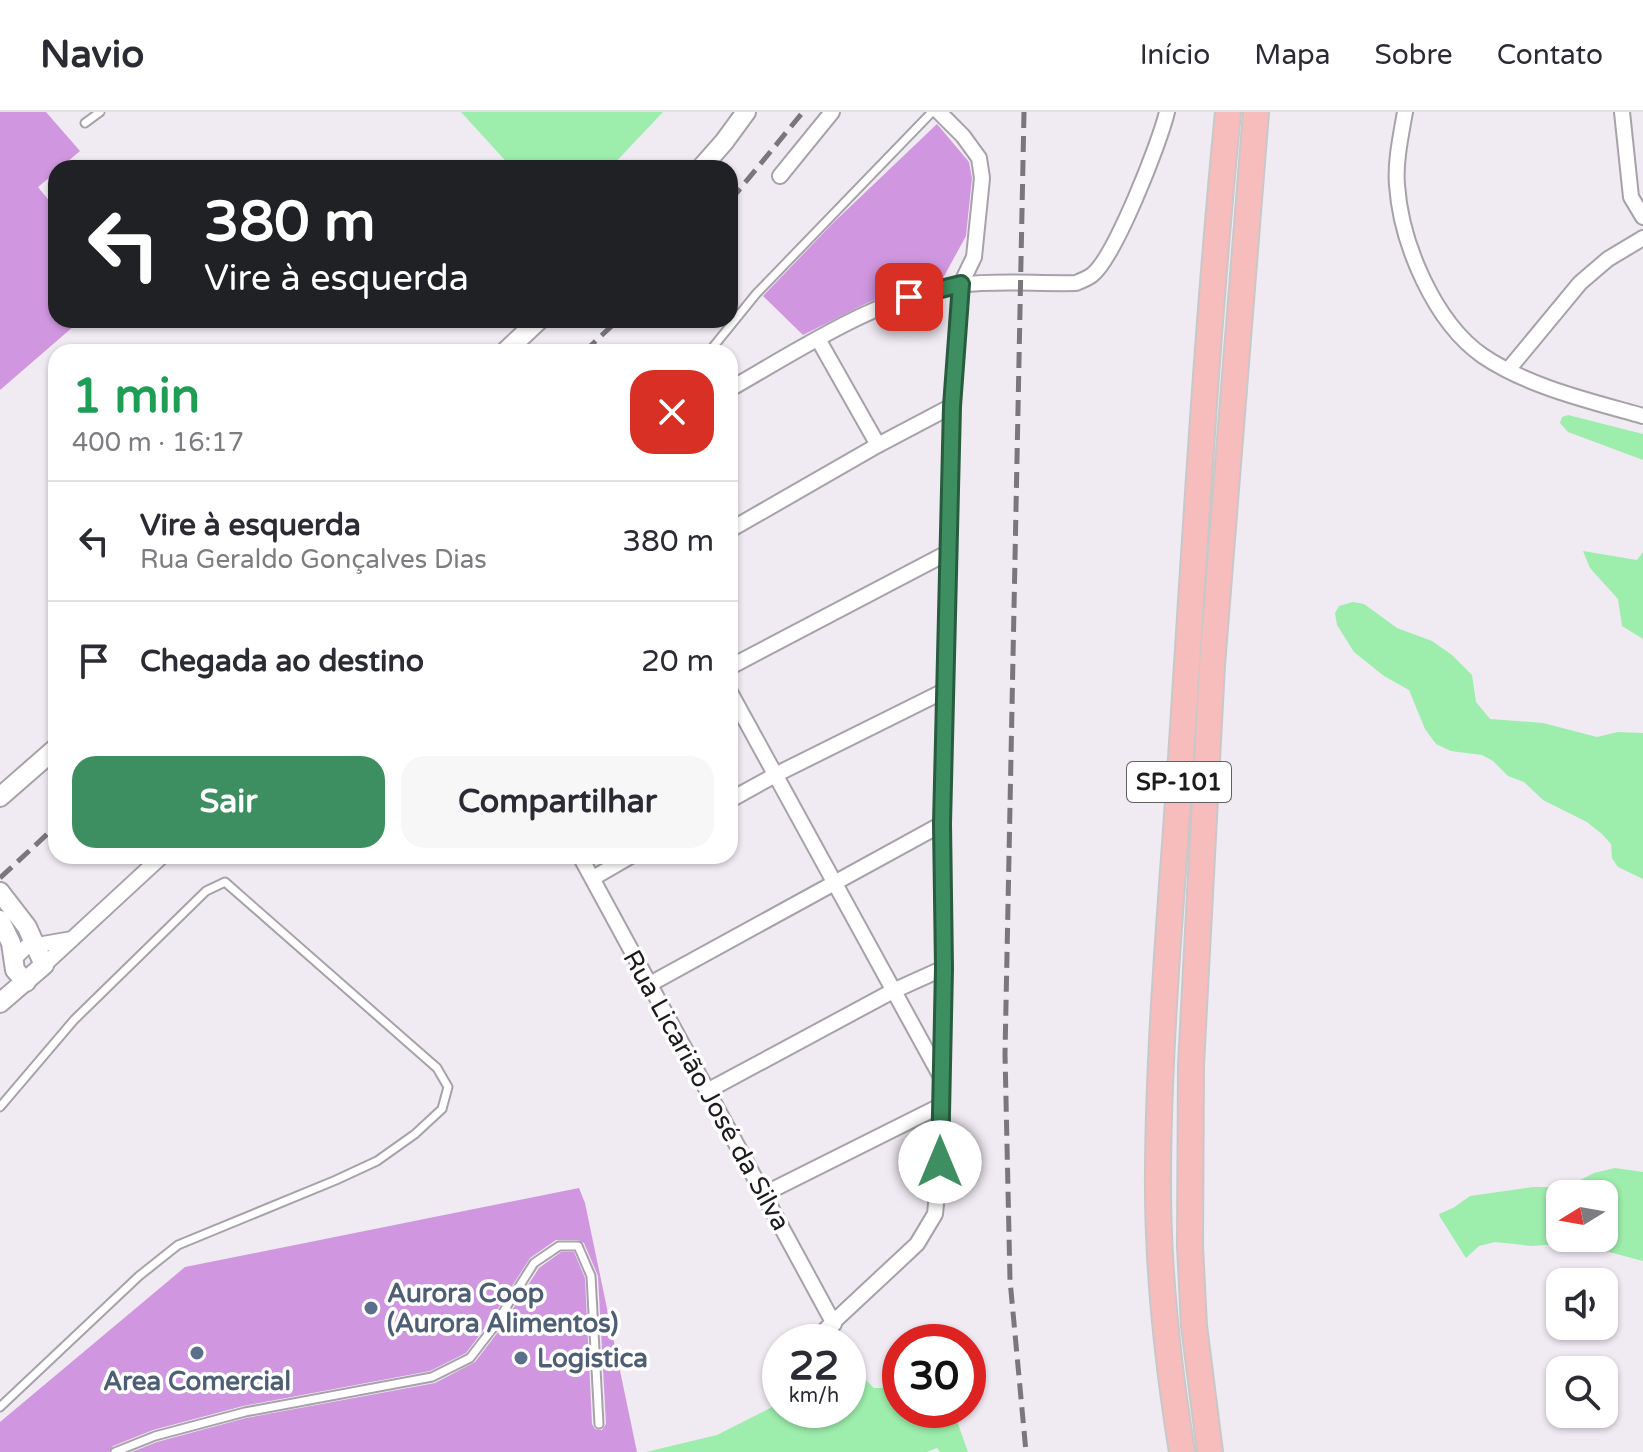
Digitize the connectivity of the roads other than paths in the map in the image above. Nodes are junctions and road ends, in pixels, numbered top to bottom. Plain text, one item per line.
1 (100, 112) edge
2 (746, 112) edge
3 (832, 112) edge
4 (932, 112) edge
5 (939, 112) edge
6 (1167, 112) edge
7 (1228, 112) edge
8 (1256, 112) edge
9 (1271, 112) edge
10 (1405, 112) edge
11 (1622, 112) edge
12 (85, 123) dead end
13 (708, 160) edge
14 (780, 176) dead end
15 (1249, 185) junction
16 (1643, 217) edge
17 (1643, 238) edge
18 (961, 284) junction
19 (738, 316) edge
20 (530, 328) edge
21 (728, 328) edge
22 (818, 339) junction
23 (514, 344) edge
24 (715, 344) edge
25 (1508, 370) junction
26 (738, 384) edge
27 (952, 406) junction
28 (1643, 416) edge
29 (878, 445) junction
30 (738, 525) edge
31 (949, 552) junction
32 (738, 663) edge
33 (946, 690) junction
34 (738, 706) edge
35 (48, 755) edge
36 (777, 774) junction
37 (738, 796) edge
38 (0, 797) edge
39 (942, 824) junction
40 (153, 864) edge
41 (585, 864) edge
42 (617, 864) edge
43 (593, 878) junction
44 (833, 883) junction
45 (0, 892) edge
46 (0, 920) edge
47 (72, 939) junction
48 (36, 944) junction
49 (12, 961) junction
50 (44, 965) junction
51 (944, 968) junction
52 (26, 982) junction
53 (650, 984) junction
54 (893, 991) junction
55 (0, 993) edge
56 (0, 1003) edge
57 (942, 1078) junction
58 (707, 1091) junction
59 (940, 1106) junction
60 (0, 1107) edge
61 (764, 1194) junction
62 (834, 1324) joint
63 (0, 1407) edge
64 (599, 1424) dead end
65 (115, 1452) edge
66 (1182, 1452) edge
67 (1210, 1452) edge

1 - 12 lane
2 - 13 street
3 - 14 street
4 - 19 lane
5 - 18 street
6 - 18 street
7 - 66 highway, SP-101
8 - 15 highway, SP-101
9 - 15 highway
10 - 25 street
11 - 16 street
15 - 67 highway, SP-101
17 - 25 street
18 - 22 street
18 - 27 street
20 - 23 street
21 - 24 lane
22 - 26 street
22 - 29 street
25 - 28 street
27 - 29 street
27 - 31 street
29 - 30 street
31 - 32 street
31 - 33 street
33 - 36 street
33 - 39 street
34 - 36 street
35 - 38 street
36 - 37 street
36 - 44 street
39 - 44 street
39 - 51 street
40 - 47 street
41 - 43 street, Rua Licarião José da Silva
42 - 43 street
43 - 53 street, Rua Licarião José da Silva
44 - 53 street
44 - 54 street
45 - 48 street
46 - 49 street
47 - 48 street
47 - 50 street
48 - 49 street
48 - 50 street
49 - 52 street
49 - 55 street
50 - 52 street
51 - 54 street
51 - 57 street
52 - 56 street
53 - 58 street, Rua Licarião José da Silva
54 - 57 street
54 - 58 street
57 - 59 street
58 - 61 street, Rua Licarião José da Silva
59 - 61 street
59 - 62 street
60 - 63 lane
61 - 62 street, Rua Licarião José da Silva
64 - 65 lane

